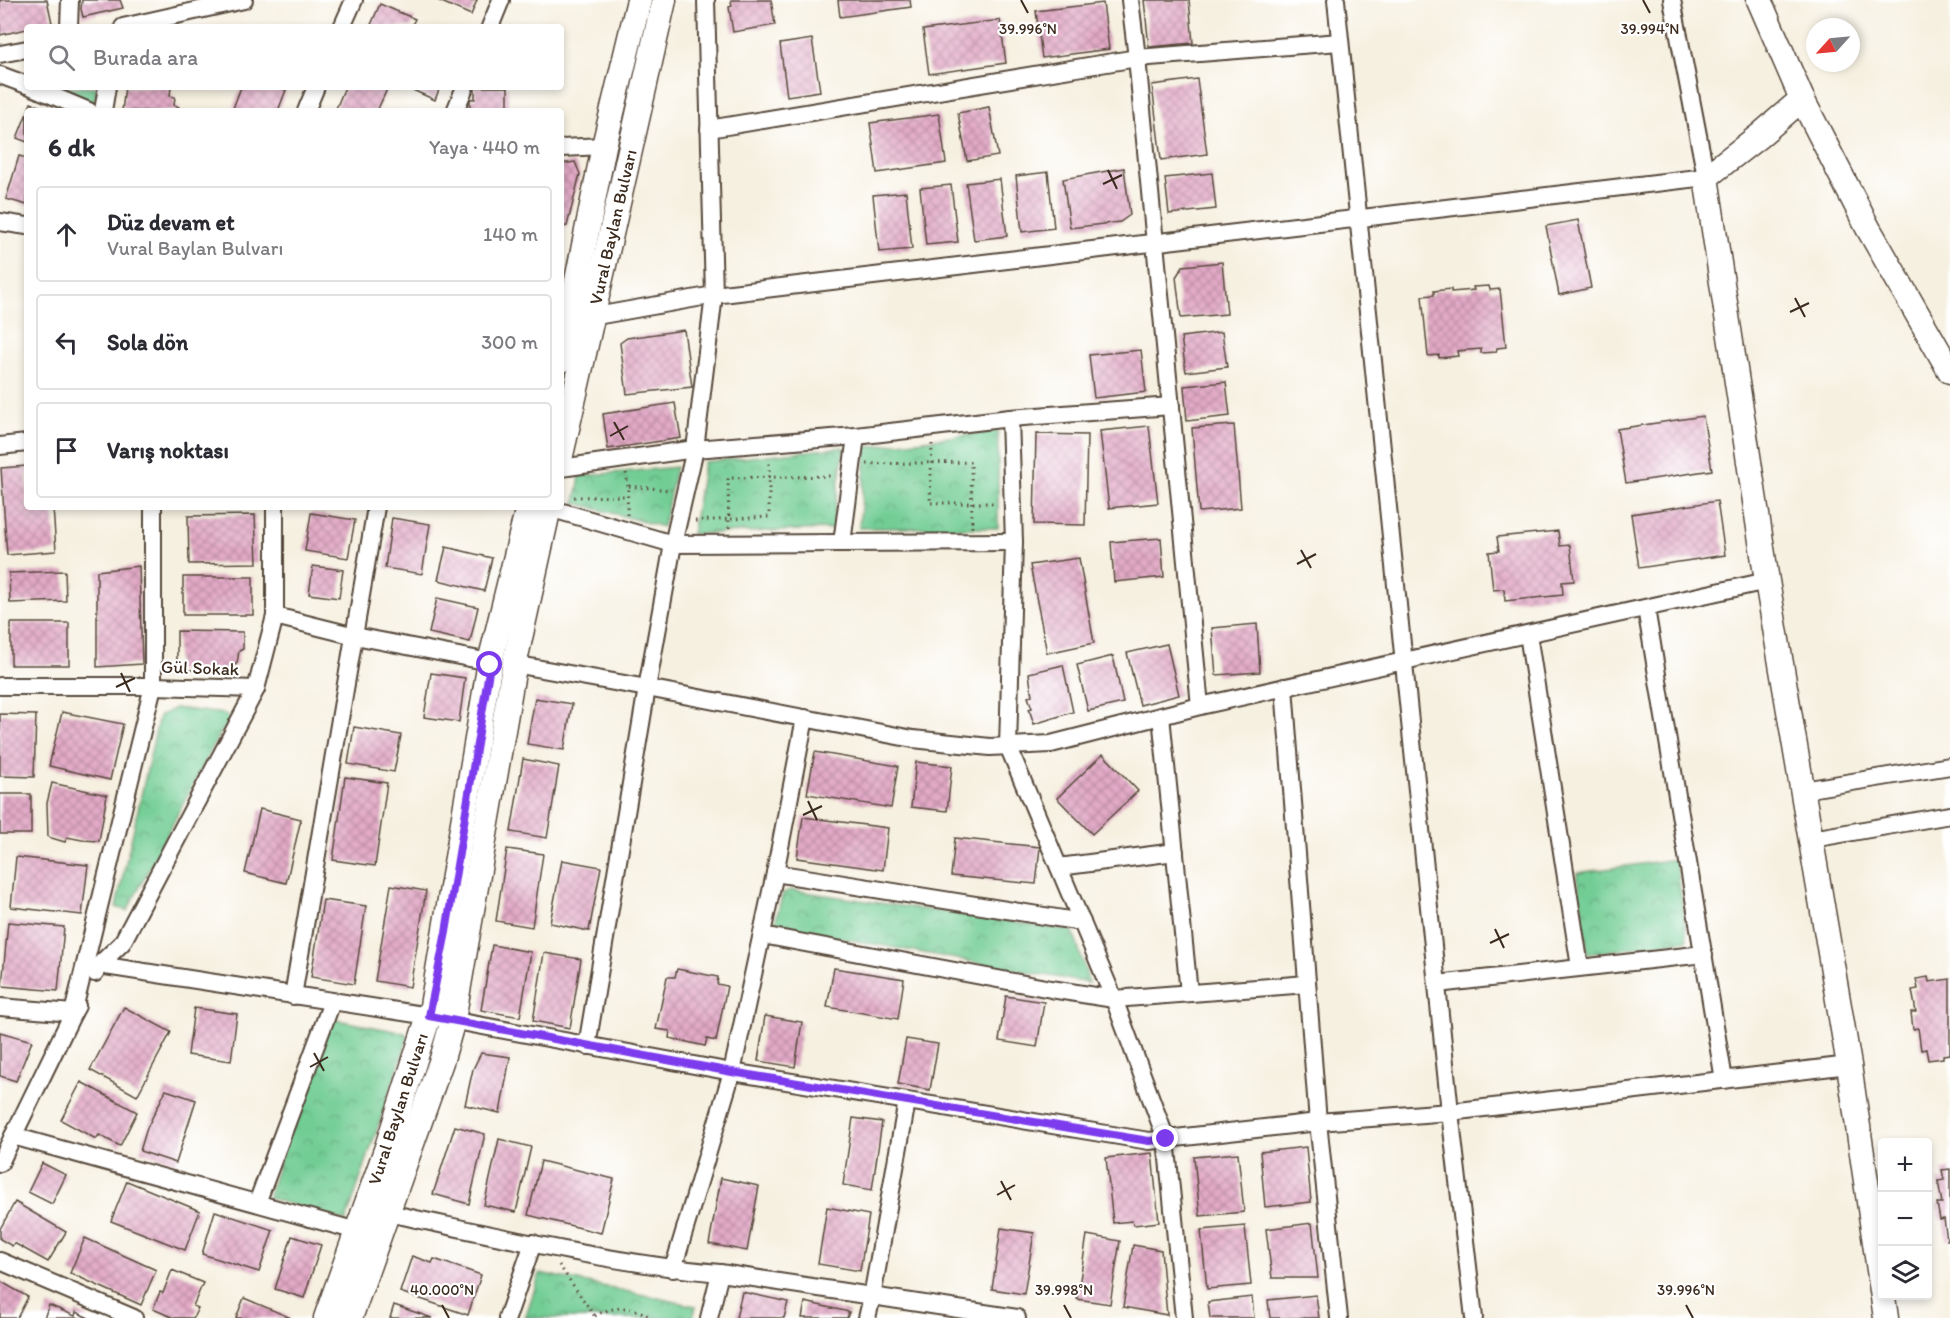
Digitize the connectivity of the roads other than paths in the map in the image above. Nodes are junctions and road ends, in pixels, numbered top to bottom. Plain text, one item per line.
1 (70, 0) edge
2 (244, 0) edge
3 (354, 0) edge
4 (501, 0) edge
5 (639, 0) edge
6 (664, 0) edge
7 (706, 0) edge
8 (1130, 0) edge
9 (1336, 0) edge
10 (1672, 0) edge
11 (1759, 0) edge
12 (69, 24) edge
13 (136, 24) edge
14 (343, 24) edge
15 (491, 24) edge
16 (1340, 42) junction
17 (24, 50) edge
18 (0, 54) edge
19 (1137, 58) junction
20 (0, 75) edge
21 (24, 84) edge
22 (39, 90) edge
23 (106, 90) edge
24 (315, 90) edge
25 (464, 90) edge
26 (1802, 99) junction
27 (82, 108) edge
28 (104, 108) edge
29 (307, 108) edge
30 (455, 108) edge
31 (710, 129) junction
32 (604, 146) junction
33 (564, 148) edge
34 (1706, 177) junction
35 (1357, 219) junction
36 (0, 222) edge
37 (24, 226) edge
38 (1155, 242) junction
39 (714, 295) junction
40 (592, 316) junction
41 (565, 323) edge
42 (1950, 371) edge
43 (1171, 406) junction
44 (1010, 418) junction
45 (856, 436) junction
46 (564, 442) edge
47 (24, 443) edge
48 (0, 446) edge
49 (695, 449) junction
50 (564, 468) edge
51 (153, 510) edge
52 (275, 510) edge
53 (376, 510) edge
54 (541, 510) edge
55 (553, 510) edge
56 (1014, 542) junction
57 (842, 543) junction
58 (673, 544) junction
59 (1767, 582) junction
60 (1646, 608) junction
61 (275, 616) junction
62 (1528, 634) junction
63 (355, 636) junction
64 (1403, 662) junction
65 (502, 663) junction
66 (0, 686) edge
67 (153, 686) junction
68 (647, 687) junction
69 (1284, 687) junction
70 (256, 689) junction
71 (1200, 706) junction
72 (1161, 716) junction
73 (805, 718) junction
74 (1008, 746) junction
75 (1950, 766) edge
76 (1803, 790) junction
77 (1950, 815) edge
78 (1812, 839) junction
79 (1174, 852) junction
80 (1059, 867) junction
81 (775, 873) junction
82 (1082, 922) junction
83 (762, 935) junction
84 (1704, 954) junction
85 (99, 965) junction
86 (1580, 967) junction
87 (1307, 984) junction
88 (1437, 984) junction
89 (1189, 993) junction
90 (293, 996) junction
91 (1114, 999) junction
92 (332, 1002) junction
93 (0, 1007) edge
94 (73, 1013) junction
95 (429, 1016) junction
96 (453, 1020) junction
97 (587, 1046) junction
98 (1849, 1065) junction
99 (732, 1072) junction
100 (1724, 1080) junction
101 (907, 1101) junction
102 (1450, 1112) junction
103 (1318, 1122) junction
104 (13, 1136) junction
105 (1166, 1139) junction
106 (0, 1163) edge
107 (257, 1203) junction
108 (388, 1213) junction
109 (357, 1231) junction
110 (539, 1244) junction
111 (0, 1261) edge
112 (674, 1269) junction
113 (720, 1273) junction
114 (872, 1297) junction
115 (134, 1318) edge
116 (326, 1318) edge
117 (350, 1318) edge
118 (507, 1318) edge
119 (709, 1318) edge
120 (867, 1318) edge
121 (1017, 1318) edge
122 (1185, 1318) edge
123 (1339, 1318) edge
124 (1474, 1318) edge
125 (1886, 1318) edge

1 - 12 street
2 - 13 street
3 - 14 street
4 - 15 street
5 - 32 main road, Vural Baylan Bulvarı
6 - 40 main road, Vural Baylan Bulvarı
7 - 31 street
8 - 19 street
9 - 16 street
10 - 34 street
11 - 26 main road
16 - 19 street
16 - 35 street
17 - 18 street
19 - 31 street
19 - 38 street
20 - 21 street
22 - 27 street
23 - 28 street
24 - 29 street
25 - 30 street
26 - 34 main road
26 - 42 main road
31 - 39 street
32 - 33 street
32 - 41 main road, Vural Baylan Bulvarı
34 - 35 street
34 - 59 main road
35 - 38 street
35 - 64 street
36 - 37 street
38 - 39 street
38 - 43 street
39 - 40 street
39 - 49 street
40 - 41 street
40 - 46 main road, Vural Baylan Bulvarı
43 - 44 street
43 - 71 street
44 - 45 street
44 - 56 street
45 - 49 street
45 - 57 street
47 - 48 street
49 - 50 street
49 - 58 street
51 - 67 street
52 - 61 street
53 - 63 street
54 - 65 main road, Vural Baylan Bulvarı
55 - 58 street
56 - 57 street
56 - 74 street
57 - 58 street
58 - 68 street
59 - 60 street
59 - 76 main road
60 - 62 street
60 - 84 street
61 - 63 street
61 - 70 street
62 - 64 street
62 - 86 street
63 - 65 street
63 - 90 street
64 - 69 street
64 - 88 street
65 - 68 street
65 - 95 main road, Vural Baylan Bulvarı
65 - 96 main road, Vural Baylan Bulvarı
66 - 67 street, Gül Sokak
67 - 70 street, Gül Sokak
67 - 94 street
68 - 73 street
68 - 97 street
69 - 71 street
69 - 87 street
70 - 85 street
71 - 72 street
72 - 74 street
72 - 79 street
73 - 74 street
73 - 81 street
74 - 80 street
75 - 76 street
76 - 78 main road
77 - 78 street
78 - 98 main road
79 - 80 street
79 - 89 street
80 - 82 street
81 - 82 street
81 - 83 street
82 - 91 street
83 - 91 street
83 - 99 street
84 - 86 street
84 - 100 street
85 - 90 street
85 - 94 street
86 - 88 street
87 - 89 street
87 - 103 street
88 - 102 street
89 - 91 street
90 - 92 street
91 - 105 street
92 - 95 street
92 - 107 street
93 - 94 street
94 - 104 street
95 - 96 street
95 - 109 main road, Vural Baylan Bulvarı
96 - 97 street
96 - 108 main road, Vural Baylan Bulvarı
97 - 99 street
98 - 100 street
98 - 125 main road
99 - 101 street
99 - 112 street
100 - 102 street
101 - 105 street
101 - 114 street
102 - 103 street
102 - 124 street
103 - 105 street
103 - 123 street
104 - 106 street
104 - 107 street
105 - 122 street
107 - 109 street
108 - 110 street
108 - 117 main road, Vural Baylan Bulvarı
109 - 116 main road, Vural Baylan Bulvarı
110 - 112 street
110 - 118 street
111 - 115 street
112 - 113 street
113 - 114 street
113 - 119 street
114 - 120 street
114 - 121 street

